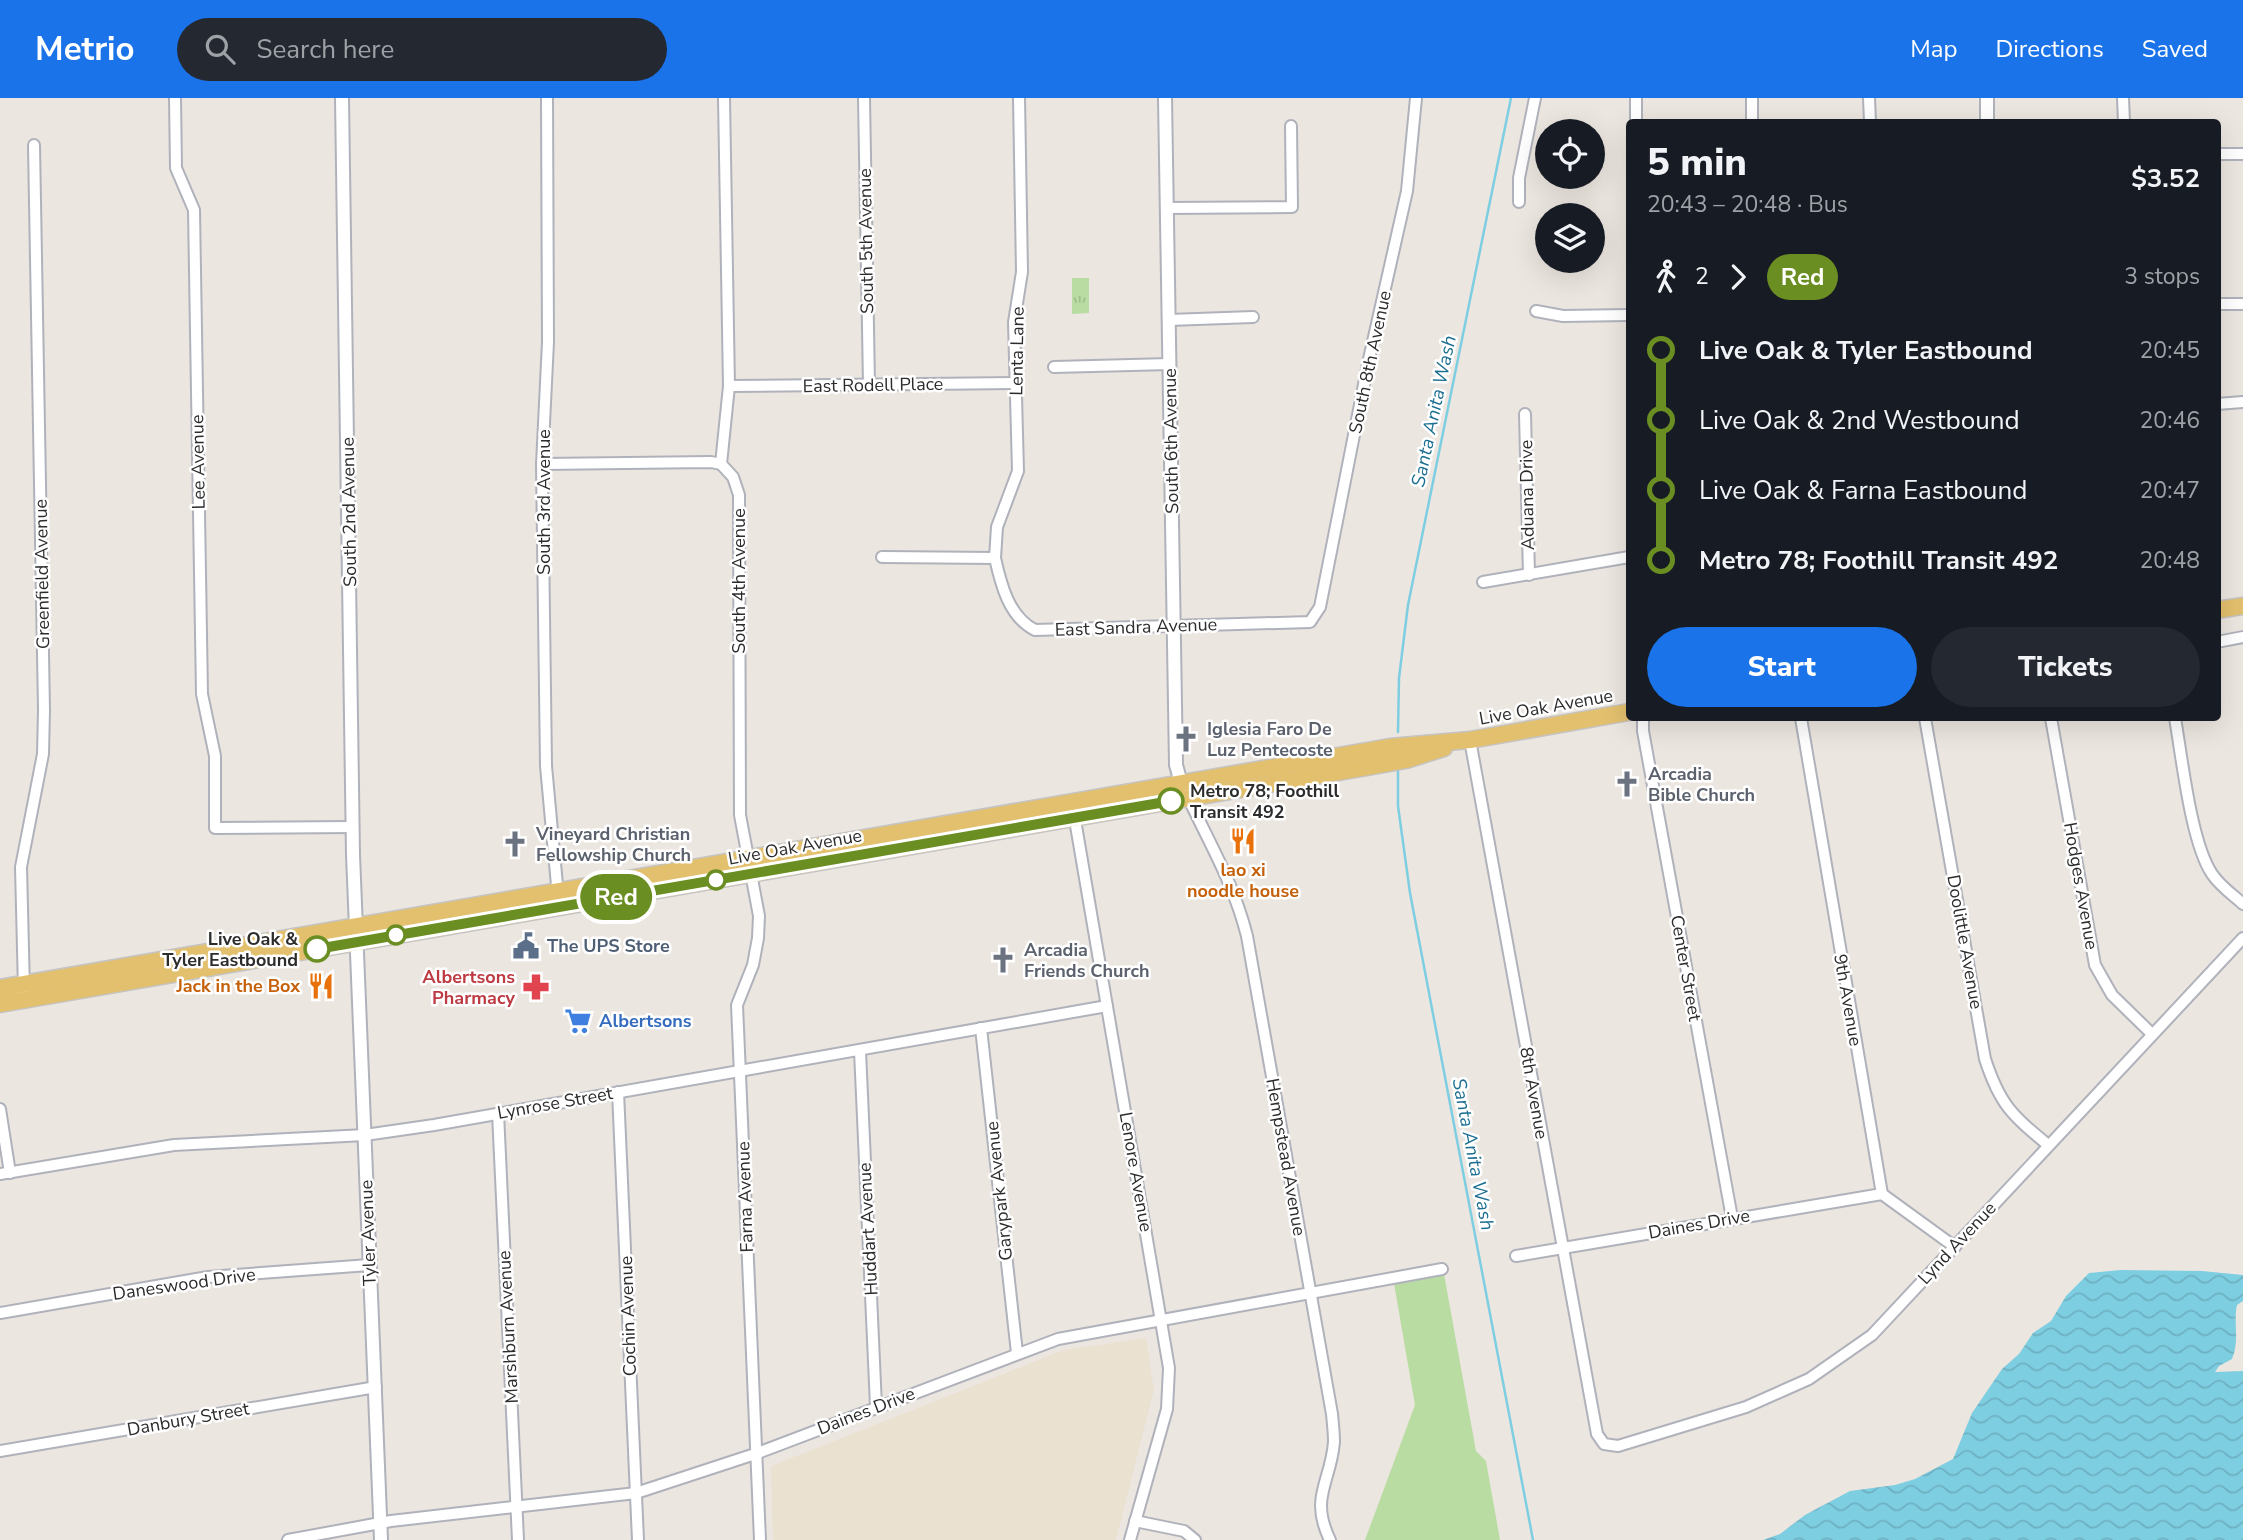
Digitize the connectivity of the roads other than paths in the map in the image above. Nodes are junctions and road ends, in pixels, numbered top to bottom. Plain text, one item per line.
1 (175, 98) edge
2 (342, 98) edge
3 (547, 98) edge
4 (724, 98) edge
5 (864, 98) edge
6 (1019, 98) edge
7 (1165, 98) edge
8 (1416, 98) edge
9 (1535, 98) edge
10 (1636, 98) edge
11 (1752, 98) edge
12 (1869, 98) edge
13 (1987, 98) edge
14 (2123, 98) edge
15 (1636, 119) edge
16 (1752, 119) edge
17 (1870, 119) edge
18 (1987, 119) edge
19 (2124, 119) edge
20 (1291, 126) dead end
21 (34, 145) dead end
22 (2221, 154) edge
23 (2243, 154) edge
24 (1519, 202) dead end
25 (1167, 208) junction
26 (2221, 304) edge
27 (2243, 304) edge
28 (1536, 310) dead end
29 (1626, 315) edge
30 (1253, 317) dead end
31 (1169, 320) junction
32 (1170, 364) junction
33 (1054, 367) dead end
34 (1016, 383) junction
35 (869, 385) junction
36 (729, 386) junction
37 (2243, 402) edge
38 (2221, 404) edge
39 (1525, 414) dead end
40 (542, 464) junction
41 (721, 464) junction
42 (882, 557) dead end
43 (995, 558) junction
44 (1626, 558) edge
45 (1529, 575) junction
46 (1483, 582) dead end
47 (2243, 606) edge
48 (2221, 609) edge
49 (1310, 622) joint
50 (1174, 626) junction
51 (2243, 637) edge
52 (2221, 641) edge
53 (1626, 713) edge
54 (1643, 721) edge
55 (1802, 721) edge
56 (1926, 721) edge
57 (2052, 721) edge
58 (2176, 721) edge
59 (1470, 740) junction
60 (1185, 790) junction
61 (1073, 810) junction
62 (352, 827) junction
63 (751, 866) junction
64 (559, 898) junction
65 (2243, 904) edge
66 (356, 934) junction
67 (2243, 937) edge
68 (0, 988) edge
69 (24, 992) junction
70 (0, 1004) edge
71 (1107, 1006) junction
72 (981, 1028) junction
73 (2152, 1034) junction
74 (860, 1051) junction
75 (739, 1071) junction
76 (618, 1093) junction
77 (0, 1109) edge
78 (498, 1113) junction
79 (365, 1135) junction
80 (2048, 1145) junction
81 (5, 1174) edge
82 (1882, 1194) junction
83 (1732, 1218) junction
84 (1562, 1247) junction
85 (1955, 1247) junction
86 (1516, 1256) dead end
87 (369, 1265) junction
88 (1442, 1269) dead end
89 (1310, 1294) junction
90 (0, 1313) edge
91 (1162, 1321) junction
92 (1017, 1353) junction
93 (376, 1387) junction
94 (876, 1406) junction
95 (1604, 1444) joint
96 (0, 1451) edge
97 (755, 1454) junction
98 (636, 1493) junction
99 (516, 1508) junction
100 (1135, 1521) junction
101 (381, 1524) junction
102 (288, 1540) edge
103 (381, 1540) edge
104 (518, 1540) edge
105 (638, 1540) edge
106 (760, 1540) edge
107 (1130, 1540) edge
108 (1195, 1540) edge
109 (1330, 1540) edge

1 - 62 street, Lee Avenue
2 - 62 street, South 2nd Avenue
3 - 40 street, South 3rd Avenue
4 - 36 street
5 - 35 street, South 5th Avenue
6 - 34 street, Lenta Lane
7 - 25 street, South 6th Avenue
8 - 49 street, South 8th Avenue
9 - 24 street
10 - 15 street
11 - 16 street
12 - 17 street
13 - 18 street
14 - 19 street
20 - 25 street
21 - 69 street, Greenfield Avenue
22 - 23 street
25 - 31 street, South 6th Avenue
26 - 27 street
28 - 29 street
30 - 31 street
31 - 32 street, South 6th Avenue
32 - 33 street
32 - 50 street, South 6th Avenue
34 - 35 street, East Rodell Place
34 - 43 street, Lenta Lane
35 - 36 street, East Rodell Place
36 - 41 street
37 - 38 street
39 - 45 street, Aduana Drive
40 - 41 street
40 - 64 street, South 3rd Avenue
41 - 63 street, South 4th Avenue
42 - 43 street
43 - 50 street, East Sandra Avenue
44 - 45 street
45 - 46 street
47 - 48 main road
49 - 50 street, East Sandra Avenue
50 - 60 street, South 6th Avenue
51 - 52 street
53 - 59 main road, Live Oak Avenue
54 - 83 street, Center Street
55 - 82 street, 9th Avenue
56 - 80 street, Doolittle Avenue
57 - 73 street, Hodges Avenue
58 - 65 street
59 - 60 main road, Live Oak Avenue
59 - 84 street, 8th Avenue
60 - 61 main road, Live Oak Avenue
60 - 89 street, Hempstead Avenue
61 - 63 main road, Live Oak Avenue
61 - 71 street, Lenore Avenue
62 - 66 street, South 2nd Avenue
63 - 64 main road, Live Oak Avenue
63 - 75 street, Farna Avenue
64 - 66 main road, Live Oak Avenue
66 - 69 main road, Live Oak Avenue
66 - 79 street, Tyler Avenue
67 - 73 street, Lynd Avenue
68 - 69 main road, Live Oak Avenue
69 - 70 main road, Live Oak Avenue
71 - 72 street, Lynrose Street
71 - 91 street, Lenore Avenue
72 - 74 street, Lynrose Street
72 - 92 street, Garypark Avenue
73 - 80 street, Lynd Avenue
74 - 75 street, Lynrose Street
74 - 94 street, Huddart Avenue
75 - 76 street, Lynrose Street
75 - 97 street, Farna Avenue
76 - 78 street, Lynrose Street
76 - 98 street, Cochin Avenue
77 - 81 street
78 - 79 street, Lynrose Street
78 - 99 street, Marshburn Avenue
79 - 81 street, Lynrose Street
79 - 87 street, Tyler Avenue
80 - 85 street, Lynd Avenue
82 - 83 street, Daines Drive
82 - 85 street
83 - 84 street, Daines Drive
84 - 86 street, Daines Drive
84 - 95 street, 8th Avenue
85 - 95 street, Lynd Avenue
87 - 90 street, Daneswood Drive
87 - 93 street, Tyler Avenue
88 - 89 street, Daines Drive
89 - 91 street, Daines Drive
89 - 109 street, Hempstead Avenue
91 - 92 street, Daines Drive
91 - 100 street, Lenore Avenue
92 - 94 street, Daines Drive
93 - 96 street, Danbury Street
93 - 101 street, Tyler Avenue
94 - 97 street, Daines Drive
97 - 98 street, Daines Drive
97 - 106 street, Farna Avenue
98 - 99 street, Daines Drive
98 - 105 street, Cochin Avenue
99 - 101 street, Daines Drive
99 - 104 street, Marshburn Avenue
100 - 107 street, Lenore Avenue
100 - 108 street
101 - 102 street, Daines Drive
101 - 103 street, Tyler Avenue

